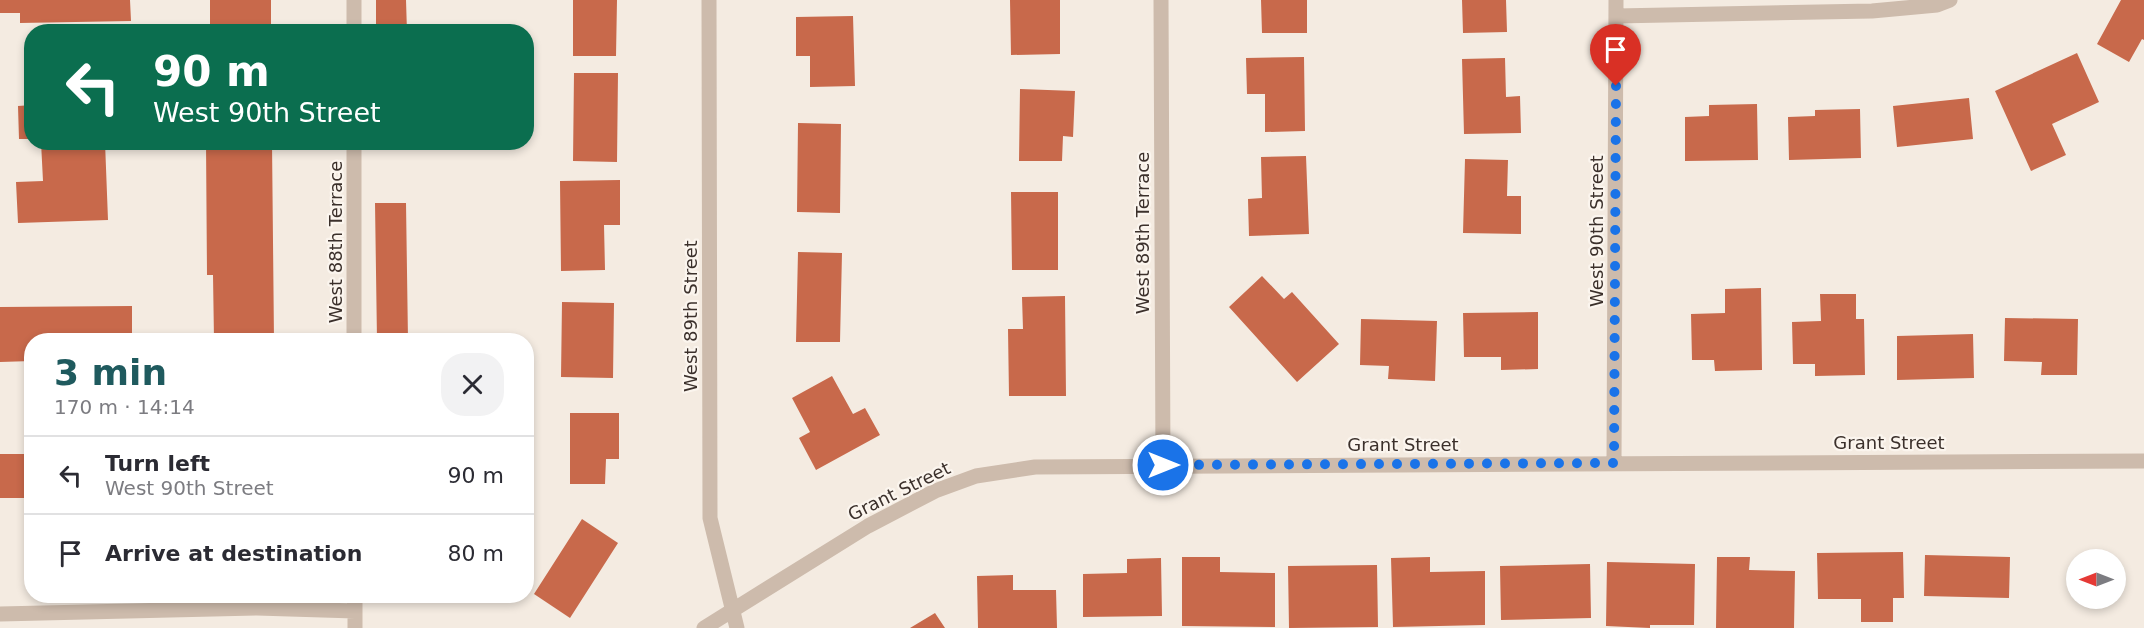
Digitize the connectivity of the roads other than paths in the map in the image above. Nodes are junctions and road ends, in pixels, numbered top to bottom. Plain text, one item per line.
1 (354, 0) edge
2 (709, 0) edge
3 (1161, 0) edge
4 (1616, 0) edge
5 (1950, 0) edge
6 (1616, 16) junction
7 (354, 24) edge
8 (354, 150) edge
9 (354, 333) edge
10 (2144, 461) edge
11 (1614, 463) junction
12 (1163, 465) junction
13 (355, 603) edge
14 (732, 610) junction
15 (0, 614) edge
16 (355, 628) edge
17 (704, 628) edge
18 (737, 628) edge

1 - 7 street
2 - 14 street, West 89th Street
3 - 12 street, West 89th Terrace
4 - 6 street, West 90th Street
5 - 6 street
6 - 11 street, West 90th Street
8 - 9 street, West 88th Terrace
10 - 11 street, Grant Street
11 - 12 street, Grant Street
12 - 14 street, Grant Street
13 - 15 street
13 - 16 street
14 - 17 street, Grant Street
14 - 18 street, West 89th Street

